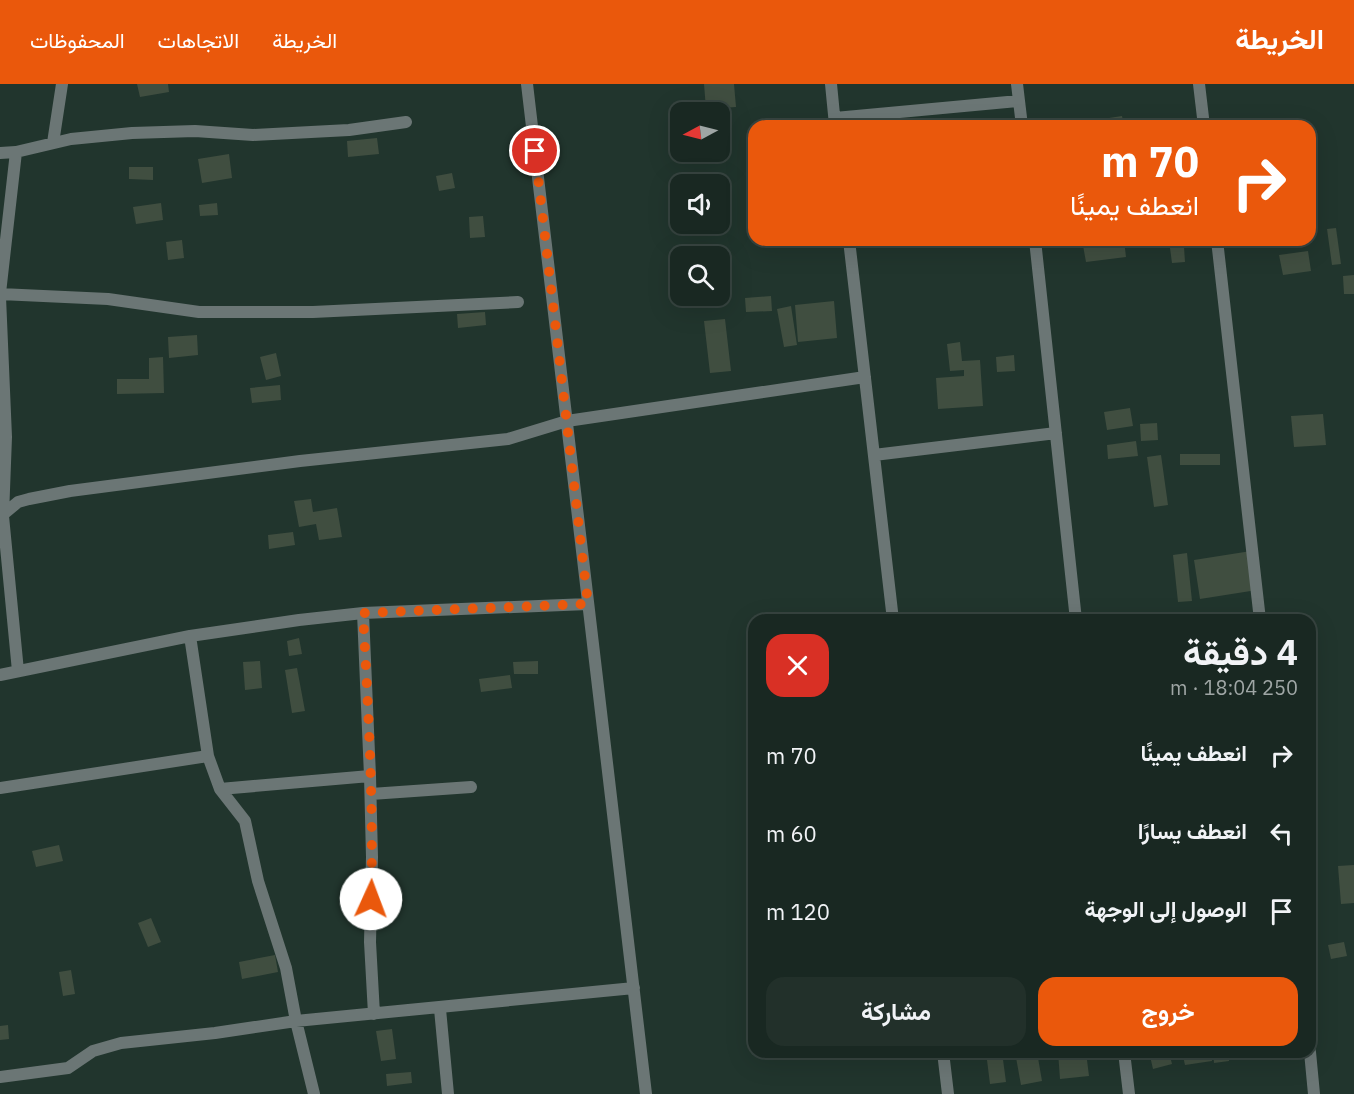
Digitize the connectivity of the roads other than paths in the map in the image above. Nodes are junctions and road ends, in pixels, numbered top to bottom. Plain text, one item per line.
1 (62, 84) edge
2 (527, 84) edge
3 (831, 84) edge
4 (1017, 84) edge
5 (1199, 84) edge
6 (1019, 101) junction
7 (835, 120) edge
8 (853, 120) edge
9 (1021, 120) edge
10 (1203, 120) edge
11 (406, 122) dead end
12 (53, 143) junction
13 (16, 152) junction
14 (0, 153) edge
15 (850, 246) edge
16 (1036, 246) edge
17 (1218, 246) edge
18 (0, 295) edge
19 (518, 302) dead end
20 (865, 377) junction
21 (2, 399) edge
22 (567, 421) junction
23 (1056, 433) junction
24 (874, 455) junction
25 (1, 516) edge
26 (588, 604) junction
27 (363, 613) junction
28 (892, 614) edge
29 (1075, 614) edge
30 (1259, 614) edge
31 (190, 636) junction
32 (18, 671) junction
33 (0, 675) edge
34 (208, 756) junction
35 (370, 776) junction
36 (471, 787) dead end
37 (0, 788) edge
38 (220, 789) junction
39 (371, 794) junction
40 (634, 988) junction
41 (440, 1009) junction
42 (374, 1014) junction
43 (296, 1022) junction
44 (944, 1058) edge
45 (1125, 1058) edge
46 (1311, 1058) edge
47 (0, 1077) edge
48 (314, 1094) edge
49 (448, 1094) edge
50 (646, 1094) edge
51 (948, 1094) edge
52 (1129, 1094) edge
53 (1314, 1094) edge

1 - 12 street
2 - 22 street
3 - 7 street
4 - 6 street
5 - 10 street
6 - 8 street
6 - 9 street
11 - 12 street
12 - 13 street
13 - 14 street
13 - 18 street
15 - 20 street
16 - 23 street
17 - 30 street
18 - 19 street
18 - 21 street
20 - 22 street
20 - 24 street
21 - 25 street
22 - 25 street
22 - 26 street
23 - 24 street
23 - 29 street
24 - 28 street
25 - 32 street
26 - 27 street
26 - 40 street
27 - 31 street
27 - 35 street
31 - 32 street
31 - 34 street
32 - 33 street
34 - 37 street
34 - 38 street
35 - 38 street
35 - 39 street
36 - 39 street
38 - 43 street
39 - 42 street
40 - 41 street
40 - 50 street
41 - 42 street
41 - 49 street
42 - 43 street
43 - 47 street
43 - 48 street
44 - 51 street
45 - 52 street
46 - 53 street

